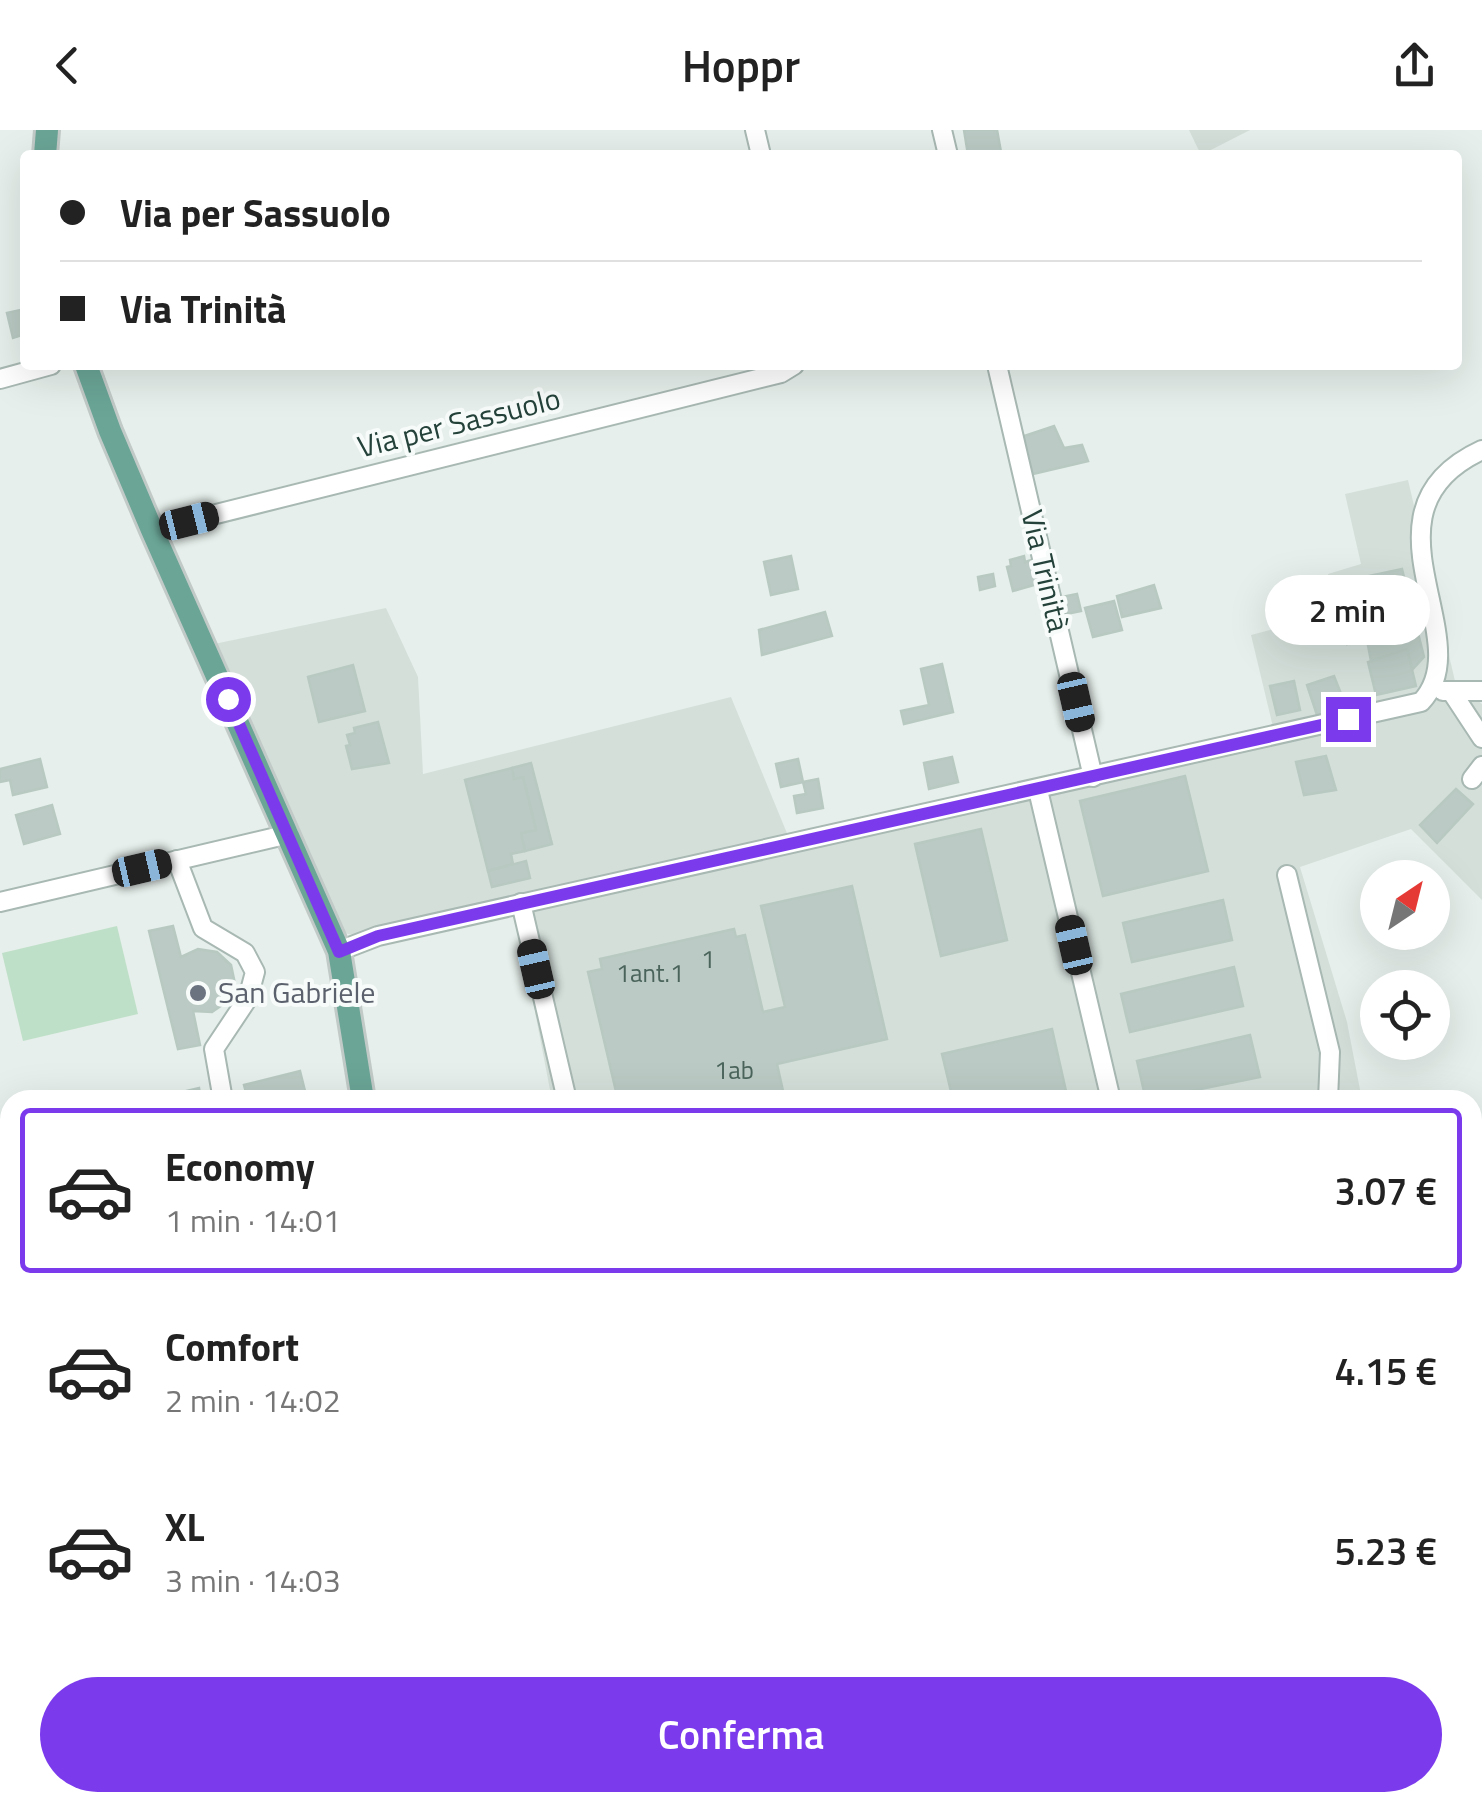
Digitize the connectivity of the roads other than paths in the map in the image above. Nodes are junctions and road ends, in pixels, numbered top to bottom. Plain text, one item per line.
1 (34, 370) edge
2 (88, 370) edge
3 (784, 370) edge
4 (998, 370) edge
5 (0, 380) edge
6 (1482, 450) edge
7 (152, 530) junction
8 (1444, 691) junction
9 (1482, 691) edge
10 (1482, 738) edge
11 (1094, 778) junction
12 (1038, 790) junction
13 (289, 834) junction
14 (177, 860) junction
15 (1288, 875) dead end
16 (0, 902) edge
17 (521, 903) junction
18 (339, 952) junction
19 (221, 1090) edge
20 (358, 1090) edge
21 (566, 1090) edge
22 (1109, 1090) edge
23 (1328, 1090) edge

1 - 5 street
2 - 7 main road
3 - 7 street, Via per Sassuolo
4 - 11 street, Via Trinità
6 - 8 street
7 - 13 main road
8 - 9 street
8 - 10 street
8 - 11 street
11 - 12 street
12 - 17 street
12 - 22 street
13 - 14 street
13 - 18 main road
14 - 16 street
14 - 19 street
15 - 23 street
17 - 18 street
17 - 21 street
18 - 20 main road

